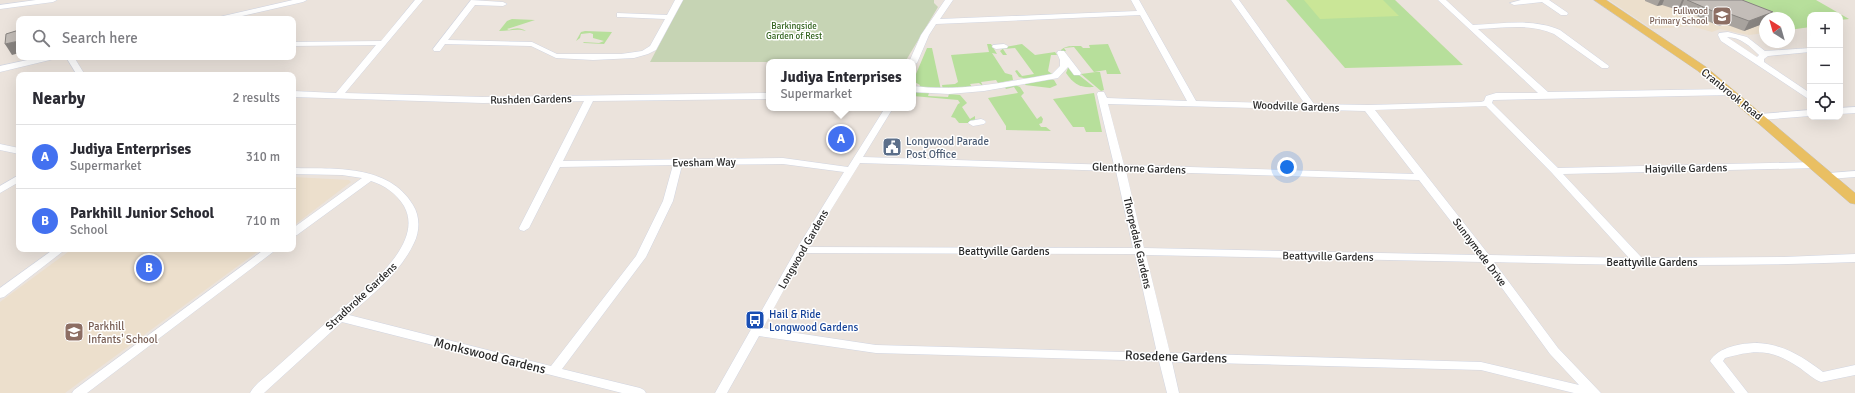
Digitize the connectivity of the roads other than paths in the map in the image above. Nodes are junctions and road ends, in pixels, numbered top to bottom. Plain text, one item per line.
1 (11, 0) edge
2 (53, 0) edge
3 (303, 0) edge
4 (420, 0) edge
5 (679, 0) edge
6 (949, 0) edge
7 (1136, 0) edge
8 (1235, 0) edge
9 (1442, 0) edge
10 (1544, 0) edge
11 (1599, 0) edge
12 (474, 2) edge
13 (1514, 3) dead end
14 (503, 4) dead end
15 (0, 7) edge
16 (1143, 13) junction
17 (1564, 13) dead end
18 (620, 15) dead end
19 (232, 16) edge
20 (670, 17) junction
21 (934, 22) junction
22 (1472, 27) junction
23 (442, 42) junction
24 (383, 43) junction
25 (296, 44) edge
26 (437, 49) dead end
27 (1807, 50) edge
28 (1763, 54) junction
29 (915, 59) edge
30 (38, 60) edge
31 (72, 60) edge
32 (1760, 62) junction
33 (1602, 63) dead end
34 (0, 69) edge
35 (79, 72) edge
36 (1077, 73) dead end
37 (916, 89) edge
38 (1730, 92) junction
39 (296, 94) edge
40 (339, 95) junction
41 (1807, 95) edge
42 (766, 96) edge
43 (1547, 96) junction
44 (1102, 97) joint
45 (590, 98) junction
46 (1193, 103) junction
47 (1488, 103) junction
48 (1312, 106) junction
49 (1368, 108) junction
50 (1855, 110) edge
51 (887, 111) edge
52 (1843, 111) edge
53 (1807, 113) edge
54 (1760, 117) junction
55 (0, 147) edge
56 (16, 150) edge
57 (856, 160) junction
58 (678, 162) junction
59 (557, 164) junction
60 (1816, 164) junction
61 (1120, 168) junction
62 (850, 170) junction
63 (296, 171) edge
64 (1555, 171) junction
65 (1855, 174) edge
66 (1829, 176) junction
67 (369, 177) junction
68 (1422, 177) junction
69 (16, 180) edge
70 (0, 190) edge
71 (1855, 200) edge
72 (524, 228) dead end
73 (296, 231) edge
74 (801, 250) junction
75 (1140, 251) junction
76 (57, 252) edge
77 (268, 252) edge
78 (1855, 258) edge
79 (1486, 260) junction
80 (1639, 262) junction
81 (0, 294) edge
82 (340, 317) junction
83 (756, 331) junction
84 (1164, 356) junction
85 (1855, 370) edge
86 (554, 371) junction
87 (78, 393) edge
88 (256, 393) edge
89 (640, 393) edge
90 (721, 393) edge
91 (1173, 393) edge
92 (1594, 393) edge
93 (1742, 393) edge

1 - 15 street
2 - 15 street
3 - 19 street
4 - 24 street
5 - 20 street
6 - 21 street
7 - 16 street
8 - 48 street
9 - 22 street
10 - 13 street
10 - 17 street
11 - 38 main road, Cranbrook Road
12 - 14 street
12 - 23 street
16 - 21 street
16 - 46 street
18 - 20 street
20 - 23 street
21 - 29 street
22 - 33 street
22 - 43 street
23 - 26 street
24 - 25 street
24 - 40 street
27 - 28 street
28 - 32 street
28 - 32 street
30 - 34 street
31 - 35 street
32 - 41 street
36 - 37 street
38 - 43 street
38 - 54 main road, Cranbrook Road
39 - 40 street, Rushden Gardens
40 - 45 street, Rushden Gardens
42 - 45 street, Rushden Gardens
43 - 47 street, Woodville Gardens
44 - 46 street, Woodville Gardens
44 - 61 street, Thorpedale Gardens
45 - 59 street
46 - 48 street, Woodville Gardens
47 - 49 street, Woodville Gardens
47 - 64 street
48 - 49 street, Woodville Gardens
49 - 68 street, Sunnymede Drive
50 - 52 street
51 - 57 street, Longwood Gardens
53 - 54 street
54 - 60 main road, Cranbrook Road
55 - 56 street
57 - 61 street, Glenthorne Gardens
57 - 62 street, Longwood Gardens
58 - 59 street, Evesham Way
58 - 62 street, Evesham Way
58 - 86 street
59 - 72 street
60 - 64 street, Haigville Gardens
60 - 66 main road, Cranbrook Road
61 - 68 street, Glenthorne Gardens
61 - 75 street, Thorpedale Gardens
62 - 74 street, Longwood Gardens
63 - 67 street, Stradbroke Gardens
64 - 80 street
65 - 66 street
66 - 71 main road, Cranbrook Road
67 - 73 street
67 - 82 street, Stradbroke Gardens
68 - 79 street, Sunnymede Drive
69 - 70 street
74 - 75 street, Beattyville Gardens
74 - 83 street, Longwood Gardens
75 - 79 street, Beattyville Gardens
75 - 84 street, Thorpedale Gardens
76 - 81 street
77 - 87 street
78 - 80 street, Beattyville Gardens
79 - 80 street, Beattyville Gardens
79 - 92 street, Sunnymede Drive
82 - 86 street, Monkswood Gardens
82 - 88 street, Stradbroke Gardens
83 - 84 street, Rosedene Gardens
83 - 90 street, Longwood Gardens
84 - 91 street, Thorpedale Gardens
84 - 92 street, Rosedene Gardens
85 - 93 street
86 - 89 street, Monkswood Gardens

